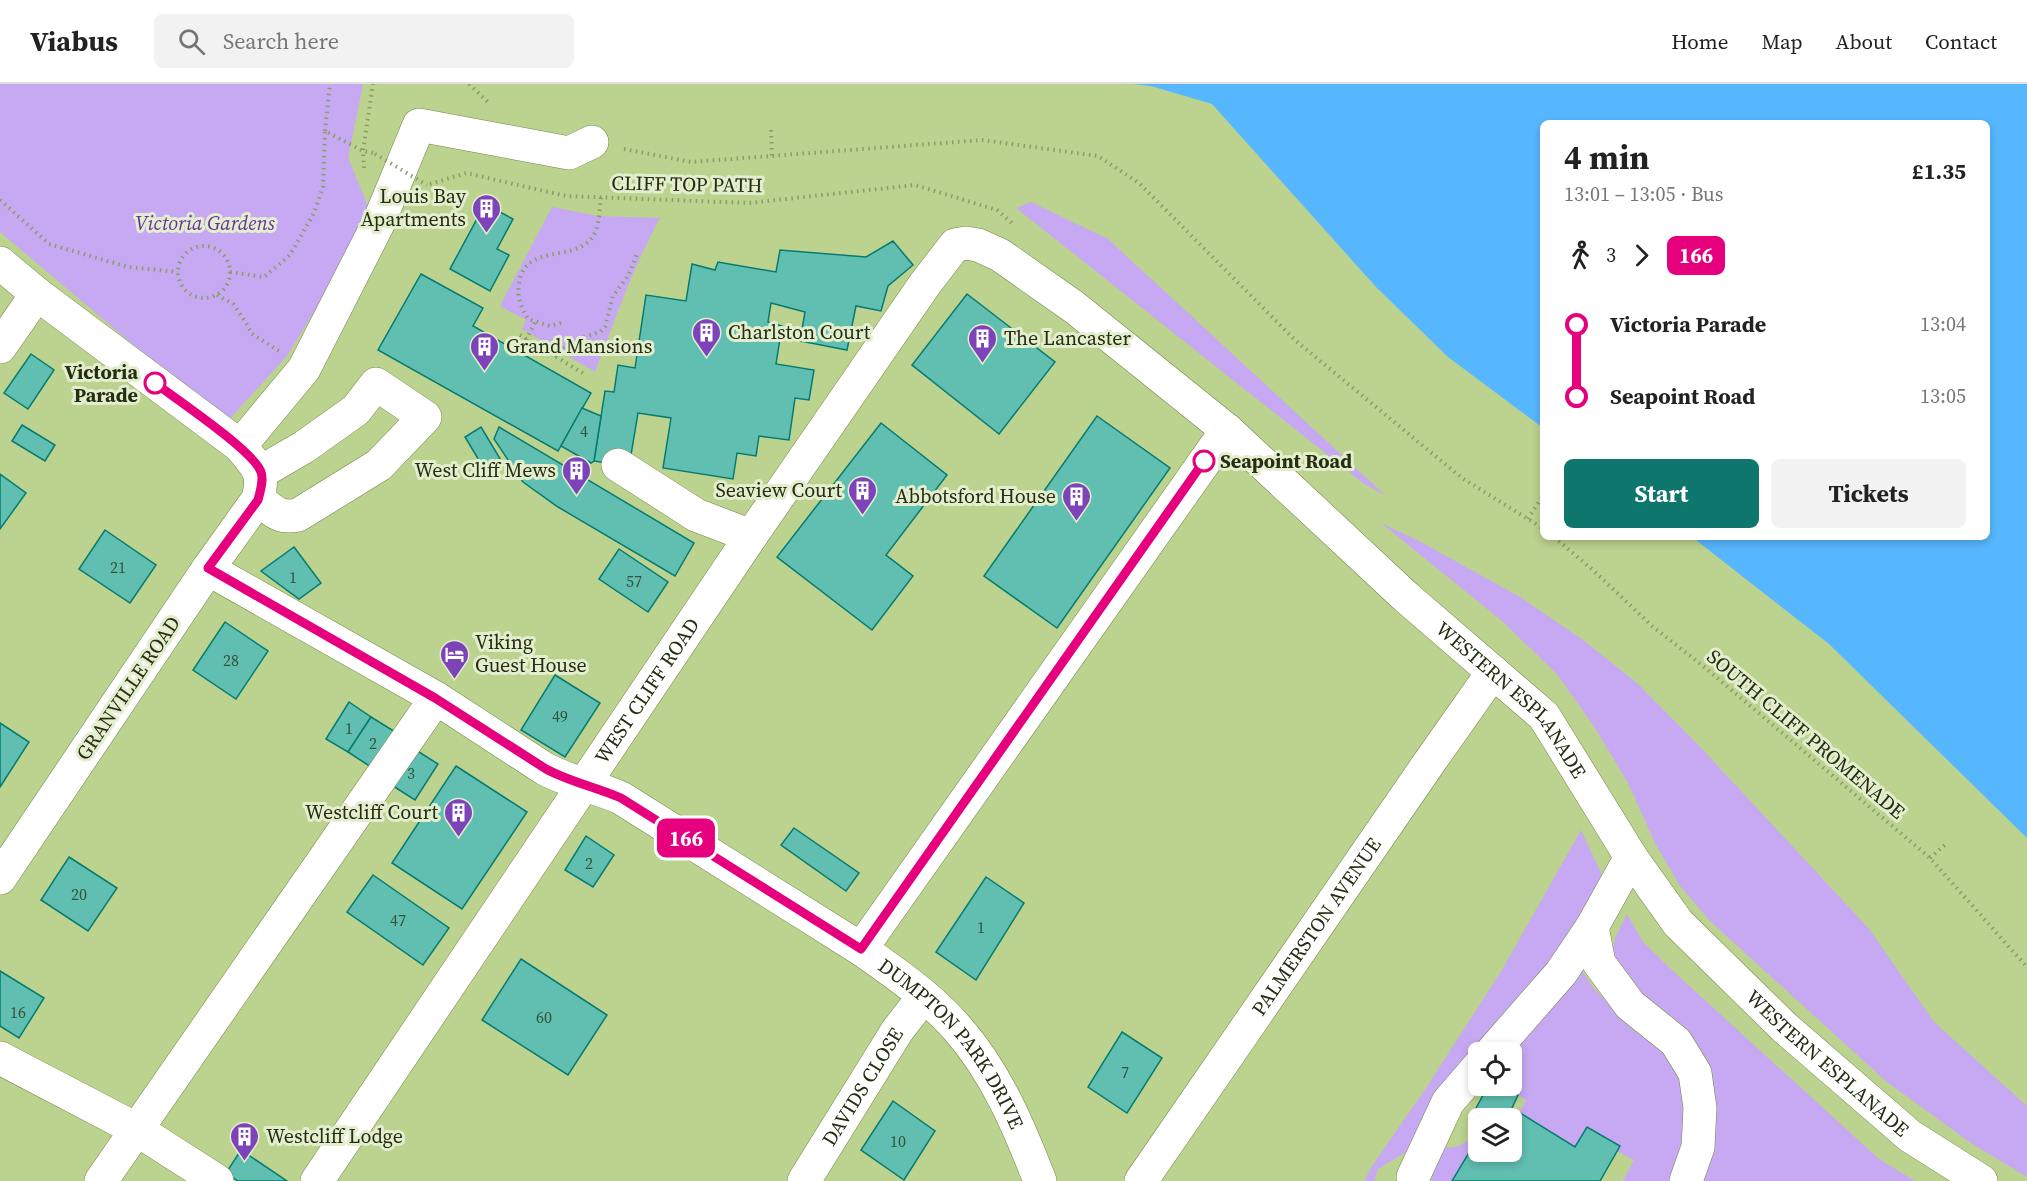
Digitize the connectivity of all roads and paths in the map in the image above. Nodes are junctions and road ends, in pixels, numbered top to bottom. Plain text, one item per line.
1 (330, 84) edge
2 (373, 84) edge
3 (325, 130) junction
4 (771, 130) dead end
5 (592, 142) dead end
6 (363, 151) junction
7 (375, 154) dead end
8 (772, 157) dead end
9 (364, 168) dead end
10 (601, 197) junction
11 (0, 200) edge
12 (1013, 224) dead end
13 (637, 254) dead end
14 (1000, 255) joint
15 (0, 263) edge
16 (178, 272) junction
17 (230, 272) junction
18 (37, 294) junction
19 (217, 295) junction
20 (535, 322) junction
21 (561, 323) dead end
22 (520, 335) dead end
23 (526, 340) junction
24 (0, 347) edge
25 (554, 356) junction
26 (304, 369) junction
27 (586, 375) dead end
28 (1227, 430) junction
29 (240, 446) junction
30 (618, 465) dead end
31 (1540, 500) edge
32 (1528, 519) dead end
33 (751, 536) junction
34 (1558, 540) edge
35 (208, 568) junction
36 (1494, 672) junction
37 (435, 698) junction
38 (584, 785) junction
39 (1946, 844) dead end
40 (1631, 856) junction
41 (1930, 858) junction
42 (0, 878) edge
43 (1592, 927) junction
44 (861, 949) junction
45 (2027, 967) edge
46 (924, 996) junction
47 (1501, 1042) edge
48 (0, 1058) edge
49 (1468, 1079) edge
50 (136, 1129) junction
51 (1413, 1177) dead end
52 (101, 1181) edge
53 (217, 1181) edge
54 (317, 1181) edge
55 (804, 1181) edge
56 (1040, 1181) edge
57 (1141, 1181) edge
58 (1686, 1181) edge
59 (1981, 1181) edge

1 - 3 path
2 - 6 path
3 - 6 path
3 - 17 path
4 - 8 path
5 - 26 street
6 - 9 path
7 - 10 path, CLIFF TOP PATH, bridge
10 - 12 path, CLIFF TOP PATH
10 - 20 path
11 - 16 path
13 - 25 path
14 - 28 street, WESTERN ESPLANADE
14 - 33 street, WEST CLIFF ROAD
15 - 18 street
16 - 17 path
16 - 19 path
17 - 19 path
18 - 24 street
18 - 29 street
19 - 26 path
20 - 21 path
20 - 23 path
22 - 23 path
23 - 25 path
25 - 27 path
26 - 29 street
28 - 36 street, WESTERN ESPLANADE
28 - 44 street
29 - 35 street, GRANVILLE ROAD
30 - 33 street
31 - 32 path
33 - 38 street, WEST CLIFF ROAD
34 - 41 path, SOUTH CLIFF PROMENADE
35 - 37 street, DUMPTON PARK DRIVE
35 - 42 street, GRANVILLE ROAD
36 - 40 street, WESTERN ESPLANADE
36 - 57 street, PALMERSTON AVENUE
37 - 38 street, DUMPTON PARK DRIVE
37 - 50 street
38 - 44 street, DUMPTON PARK DRIVE
38 - 54 street, WEST CLIFF ROAD
39 - 41 path
40 - 43 street
40 - 59 street, WESTERN ESPLANADE
41 - 45 path, SOUTH CLIFF PROMENADE
43 - 47 street
43 - 58 street
44 - 46 street, DUMPTON PARK DRIVE
46 - 55 street, DAVIDS CLOSE
46 - 56 street, DUMPTON PARK DRIVE
48 - 50 street
49 - 51 street
50 - 52 street
50 - 53 street

